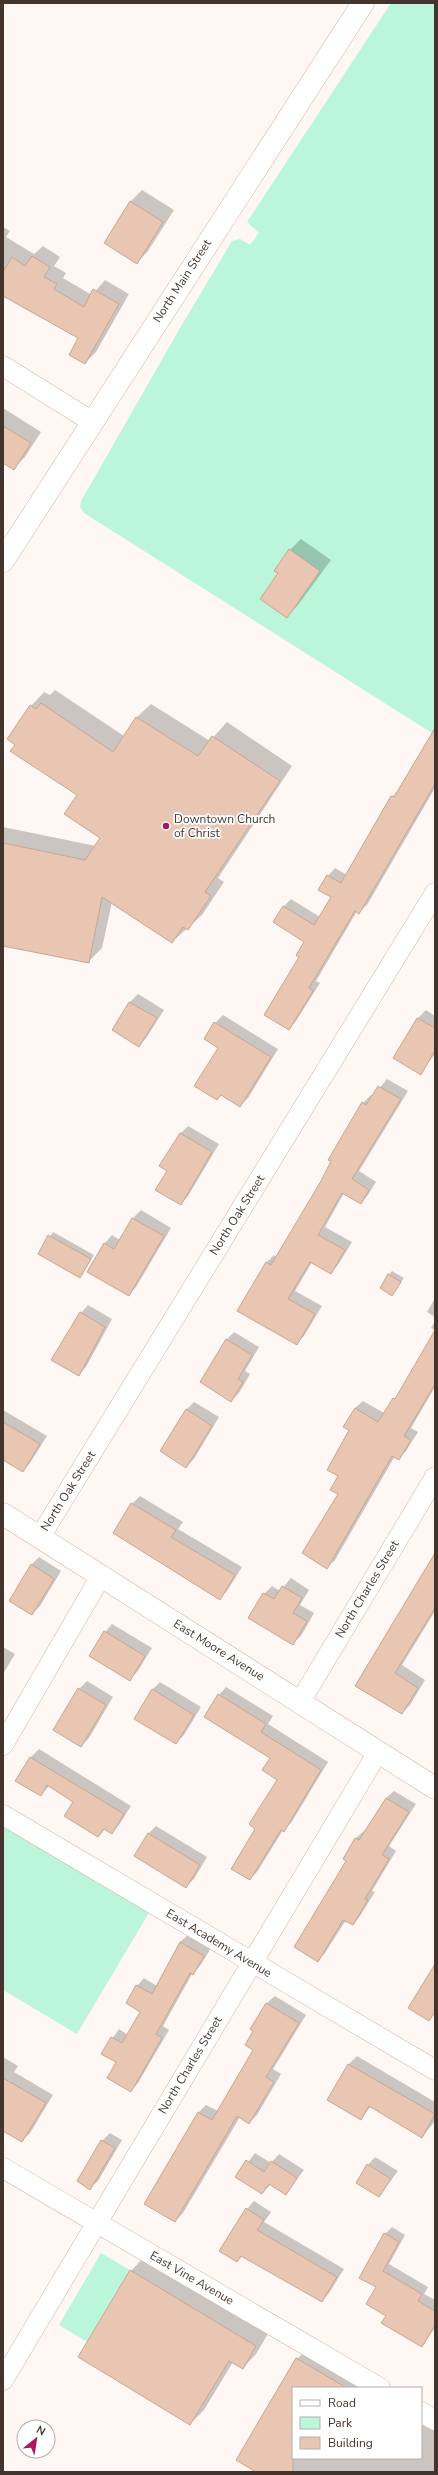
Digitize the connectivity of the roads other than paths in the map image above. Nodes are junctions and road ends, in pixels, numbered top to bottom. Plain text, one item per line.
1 (363, 3) edge
2 (3, 366) edge
3 (91, 421) junction
4 (3, 561) edge
5 (435, 893) edge
6 (435, 1477) edge
7 (3, 1514) edge
8 (40, 1537) junction
9 (101, 1576) junction
10 (300, 1702) junction
11 (3, 1745) edge
12 (378, 1752) junction
13 (435, 1788) edge
14 (3, 1815) edge
15 (252, 1962) junction
16 (435, 2070) edge
17 (3, 2168) edge
18 (96, 2222) junction
19 (3, 2380) edge
20 (378, 2387) edge

1 - 3 street, North Main Street
2 - 3 street
3 - 4 street, North Main Street
5 - 8 street, North Oak Street
6 - 10 street, North Charles Street
7 - 8 street, East Moore Avenue
8 - 9 street, East Moore Avenue
9 - 10 street, East Moore Avenue
9 - 11 street
10 - 12 street, East Moore Avenue
12 - 13 street, East Moore Avenue
12 - 15 street, North Charles Street
14 - 15 street, East Academy Avenue
15 - 16 street, East Academy Avenue
15 - 18 street, North Charles Street
17 - 18 street, East Vine Avenue
18 - 19 street, North Charles Street
18 - 20 street, East Vine Avenue

